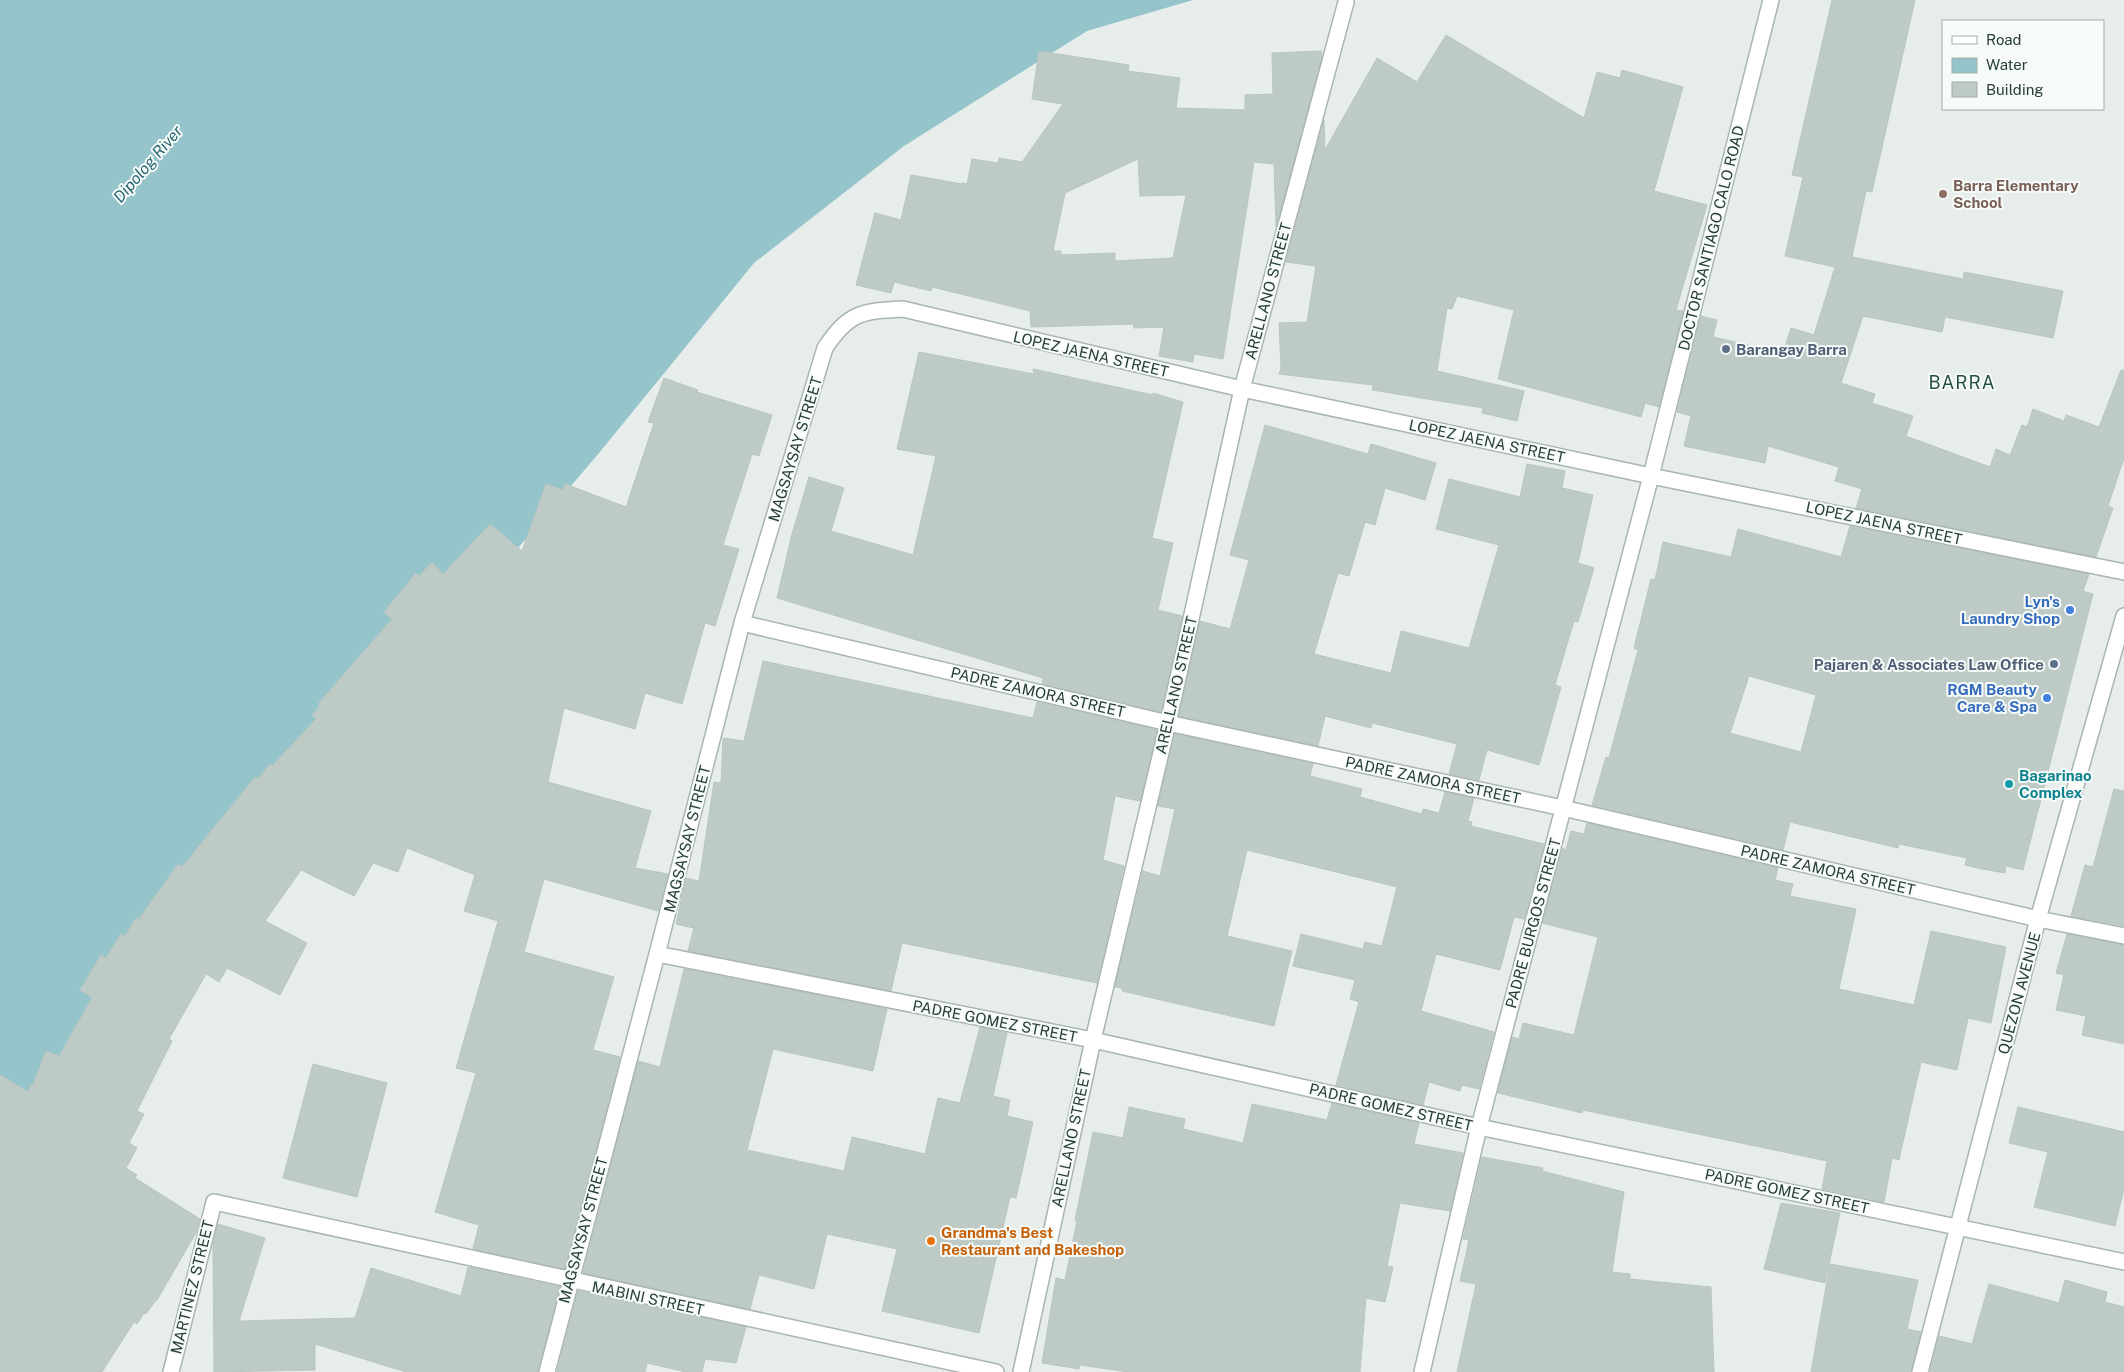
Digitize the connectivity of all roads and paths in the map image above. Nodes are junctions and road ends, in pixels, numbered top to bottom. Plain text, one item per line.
1 (1771, 0) edge
2 (1347, 1) edge
3 (852, 317) joint
4 (1242, 389) junction
5 (1651, 476) junction
6 (2124, 572) edge
7 (2124, 616) edge
8 (742, 623) junction
9 (1168, 722) junction
10 (1563, 808) junction
11 (2038, 919) junction
12 (2124, 936) edge
13 (658, 954) junction
14 (1093, 1040) junction
15 (1479, 1127) junction
16 (214, 1202) joint
17 (1958, 1227) junction
18 (2124, 1262) edge
19 (570, 1281) junction
20 (171, 1372) edge
21 (547, 1372) edge
22 (996, 1372) edge
23 (1021, 1372) edge
24 (1422, 1372) edge
25 (1920, 1372) edge

1 - 5 street, DOCTOR SANTIAGO CALO ROAD
2 - 4 street, ARELLANO STREET
3 - 4 street, LOPEZ JAENA STREET
3 - 8 street, MAGSAYSAY STREET
4 - 5 street, LOPEZ JAENA STREET
4 - 9 street, ARELLANO STREET
5 - 6 street, LOPEZ JAENA STREET
5 - 10 street, PADRE BURGOS STREET
7 - 11 street, QUEZON AVENUE
8 - 9 street, PADRE ZAMORA STREET
8 - 13 street, MAGSAYSAY STREET
9 - 10 street, PADRE ZAMORA STREET
9 - 14 street, ARELLANO STREET
10 - 11 street, PADRE ZAMORA STREET
10 - 15 street, PADRE BURGOS STREET
11 - 12 street, PADRE ZAMORA STREET
11 - 17 street, QUEZON AVENUE
13 - 14 street, PADRE GOMEZ STREET
13 - 19 street, MAGSAYSAY STREET
14 - 15 street, PADRE GOMEZ STREET
14 - 23 street, ARELLANO STREET
15 - 17 street, PADRE GOMEZ STREET
15 - 24 street, PADRE BURGOS STREET
16 - 19 street, MABINI STREET
16 - 20 street, MARTINEZ STREET
17 - 18 street, PADRE GOMEZ STREET
17 - 25 street, QUEZON AVENUE
19 - 21 street, MAGSAYSAY STREET
19 - 22 street, MABINI STREET

